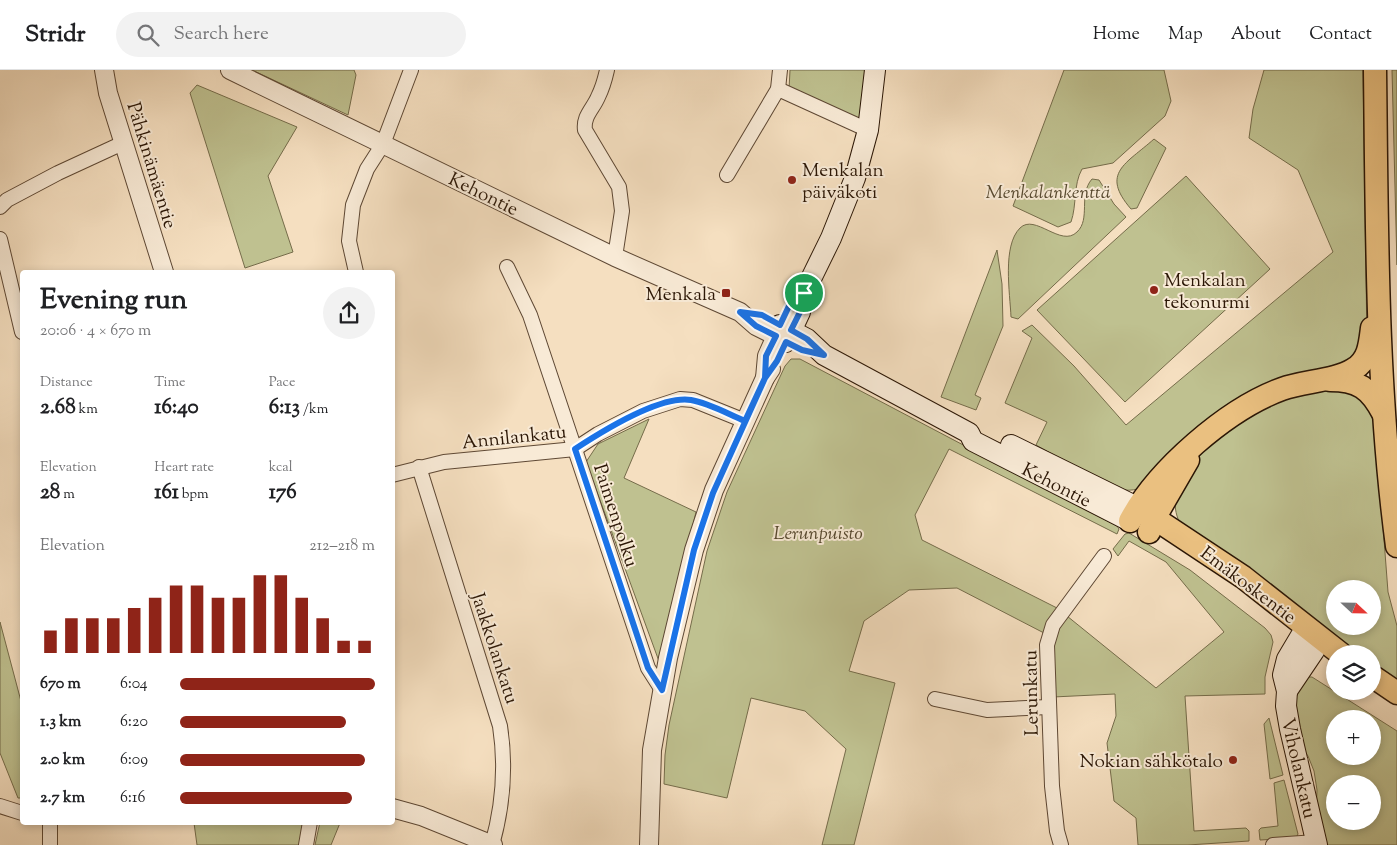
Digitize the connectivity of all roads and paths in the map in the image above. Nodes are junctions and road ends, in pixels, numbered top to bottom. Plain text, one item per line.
1 (104, 70) edge
2 (230, 70) edge
3 (411, 70) edge
4 (607, 70) edge
5 (780, 70) edge
6 (875, 70) edge
7 (1375, 70) edge
8 (778, 89) junction
9 (868, 130) junction
10 (123, 143) junction
11 (383, 144) junction
12 (727, 176) dead end
13 (0, 207) edge
14 (0, 239) edge
15 (615, 257) junction
16 (507, 267) dead end
17 (163, 270) edge
18 (356, 270) edge
19 (1378, 283) junction
20 (20, 324) edge
21 (783, 333) junction
22 (1321, 379) junction
23 (1383, 413) junction
24 (745, 421) junction
25 (575, 449) junction
26 (419, 467) junction
27 (395, 474) edge
28 (1143, 519) junction
29 (1397, 546) edge
30 (1104, 556) dead end
31 (1310, 639) junction
32 (1326, 647) edge
33 (1326, 656) edge
34 (1381, 682) edge
35 (662, 690) junction
36 (1397, 693) edge
37 (1381, 695) edge
38 (935, 699) dead end
39 (1397, 705) edge
40 (1048, 707) junction
41 (0, 806) edge
42 (395, 809) edge
43 (20, 812) edge
44 (50, 825) edge
45 (309, 825) edge
46 (1317, 843) edge
47 (50, 845) edge
48 (306, 845) edge
49 (493, 845) edge
50 (649, 845) edge
51 (1061, 845) edge
52 (1273, 845) edge

1 - 10 street, Pähkinämäentie
2 - 11 street, Kehontie
3 - 11 street
4 - 15 street
5 - 8 street
6 - 9 main road
7 - 19 main road
8 - 9 street
8 - 12 street
9 - 21 main road
10 - 13 street
10 - 17 street, Pähkinämäentie
11 - 15 street, Kehontie
11 - 18 street
14 - 20 street
15 - 21 street, Kehontie
16 - 25 street, Paimenpolku
19 - 22 main road
19 - 23 main road
21 - 24 street
21 - 28 main road, Kehontie
22 - 23 main road
22 - 28 main road
23 - 29 main road
24 - 25 street, Annilankatu
24 - 35 street
25 - 26 street, Annilankatu
25 - 35 street, Paimenpolku
26 - 27 street, Annilankatu
26 - 49 street, Jaakkolankatu
28 - 31 main road, Emäkoskentie
30 - 40 street, Lerunkatu
31 - 32 main road, Emäkoskentie
31 - 33 main road, Emäkoskentie
31 - 46 main road, Viholankatu
34 - 36 main road
35 - 50 street
37 - 39 main road
38 - 40 street
40 - 51 street, Lerunkatu
41 - 43 street
42 - 49 street
44 - 47 street
45 - 48 street
46 - 52 street

